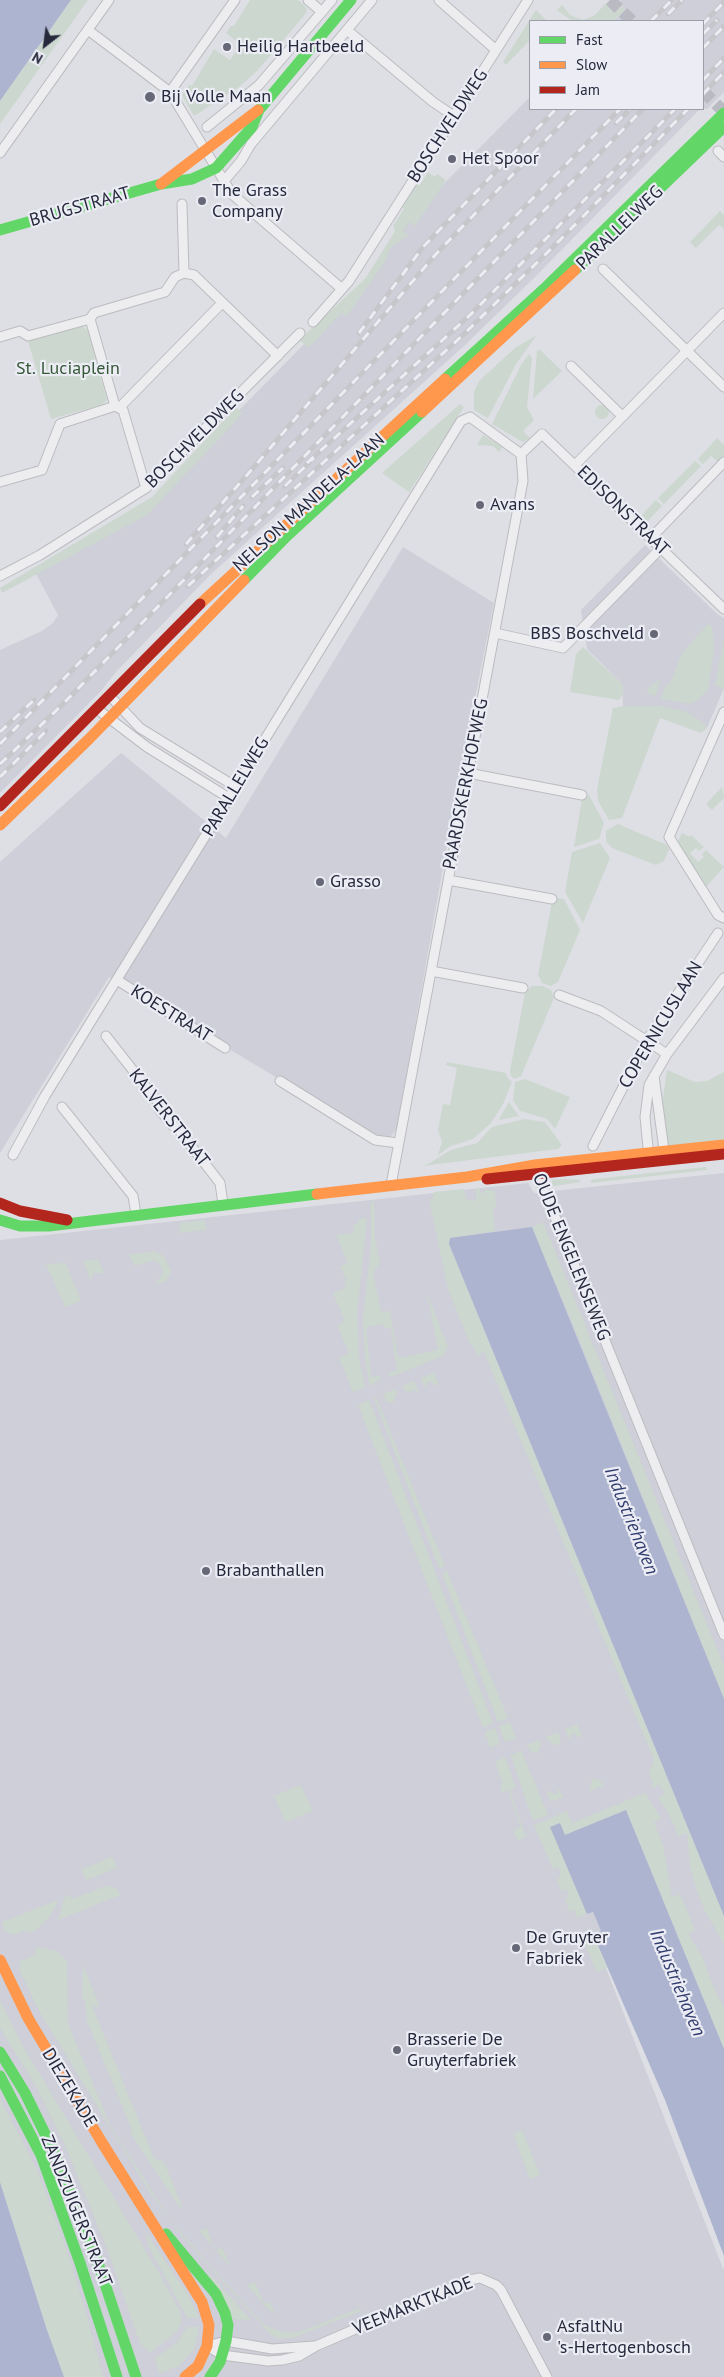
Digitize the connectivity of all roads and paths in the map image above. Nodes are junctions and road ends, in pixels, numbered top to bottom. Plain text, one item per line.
1 (109, 0) edge
2 (235, 0) edge
3 (308, 0) edge
4 (332, 0) edge
5 (351, 0) edge
6 (372, 0) edge
7 (439, 0) edge
8 (528, 0) edge
9 (322, 12) junction
10 (88, 30) junction
11 (346, 30) junction
12 (496, 50) junction
13 (328, 52) junction
14 (306, 55) junction
15 (170, 92) junction
16 (259, 110) junction
17 (724, 113) edge
18 (454, 116) junction
19 (207, 127) dead end
20 (719, 128) edge
21 (205, 151) junction
22 (0, 153) edge
23 (216, 168) junction
24 (224, 181) junction
25 (161, 184) junction
26 (182, 204) dead end
27 (0, 230) edge
28 (603, 269) dead end
29 (184, 273) junction
30 (342, 289) junction
31 (222, 302) junction
32 (724, 313) edge
33 (90, 319) junction
34 (517, 320) junction
35 (313, 322) dead end
36 (300, 333) dead end
37 (0, 337) edge
38 (686, 351) junction
39 (278, 356) junction
40 (571, 366) dead end
41 (724, 388) edge
42 (117, 406) junction
43 (622, 416) junction
44 (521, 454) junction
45 (724, 462) edge
46 (575, 465) junction
47 (0, 482) edge
48 (146, 488) junction
49 (651, 538) junction
50 (661, 548) junction
51 (0, 576) edge
52 (723, 605) edge
53 (494, 633) junction
54 (110, 696) junction
55 (120, 707) junction
56 (97, 708) junction
57 (724, 712) edge
58 (108, 719) junction
59 (468, 773) junction
60 (236, 787) junction
61 (582, 795) dead end
62 (230, 798) junction
63 (0, 806) edge
64 (0, 825) edge
65 (448, 880) junction
66 (552, 898) dead end
67 (724, 918) edge
68 (718, 933) dead end
69 (431, 971) junction
70 (724, 978) edge
71 (116, 980) junction
72 (523, 988) dead end
73 (559, 995) dead end
74 (106, 1036) dead end
75 (647, 1040) junction
76 (225, 1048) dead end
77 (667, 1054) junction
78 (654, 1075) junction
79 (280, 1081) dead end
80 (62, 1107) dead end
81 (398, 1143) junction
82 (724, 1145) edge
83 (593, 1146) dead end
84 (724, 1154) edge
85 (13, 1155) dead end
86 (665, 1156) junction
87 (649, 1158) junction
88 (536, 1170) junction
89 (391, 1185) junction
90 (0, 1203) edge
91 (223, 1204) junction
92 (136, 1214) junction
93 (0, 1220) edge
94 (80, 1221) junction
95 (724, 1635) edge
96 (0, 1960) edge
97 (0, 2052) edge
98 (0, 2076) edge
99 (145, 2212) junction
100 (226, 2341) junction
101 (207, 2346) junction
102 (316, 2346) junction
103 (222, 2355) junction
104 (135, 2373) edge
105 (117, 2377) edge
106 (147, 2377) edge
107 (185, 2377) edge
108 (210, 2377) edge
109 (547, 2377) edge

1 - 10 street
2 - 15 street
3 - 9 street
4 - 9 street
5 - 14 main road
6 - 11 street
7 - 12 street
8 - 12 street, BOSCHVELDWEG
9 - 19 street
10 - 15 street
10 - 22 street
11 - 13 street
11 - 18 street
12 - 18 street, BOSCHVELDWEG
13 - 14 street
13 - 24 street
14 - 16 main road
15 - 21 street
16 - 21 main road
16 - 23 main road
17 - 20 main road, PARALLELWEG
18 - 30 street, BOSCHVELDWEG
20 - 34 main road, PARALLELWEG
21 - 23 street
21 - 25 main road
23 - 24 street
23 - 25 main road
24 - 30 street
25 - 27 main road, BRUGSTRAAT
26 - 29 street
28 - 38 street
29 - 31 street
29 - 33 street
30 - 35 street, BOSCHVELDWEG
31 - 39 street
31 - 42 street
32 - 38 street
33 - 37 street
33 - 42 street
34 - 54 main road, NELSON MANDELA-LAAN
34 - 55 main road, NELSON MANDELA-LAAN
36 - 39 street, BOSCHVELDWEG
38 - 41 street
38 - 43 street
39 - 48 street, BOSCHVELDWEG
40 - 43 street
42 - 47 street
42 - 48 street
43 - 46 street
44 - 46 street, EDISONSTRAAT
44 - 53 street, PAARDSKERKHOFWEG
44 - 60 street, PARALLELWEG
45 - 49 street
46 - 49 street, EDISONSTRAAT
48 - 51 street, BOSCHVELDWEG
49 - 50 street, EDISONSTRAAT
50 - 52 street, EDISONSTRAAT
50 - 53 street
53 - 59 street, PAARDSKERKHOFWEG
54 - 55 street
54 - 56 main road, NELSON MANDELA-LAAN
55 - 58 main road, NELSON MANDELA-LAAN
55 - 60 street
56 - 58 street
56 - 63 main road, NELSON MANDELA-LAAN
57 - 67 street
58 - 62 street
58 - 64 main road, NELSON MANDELA-LAAN
59 - 61 street
59 - 65 street, PAARDSKERKHOFWEG
60 - 62 street, PARALLELWEG
62 - 71 street, PARALLELWEG
65 - 66 street
65 - 69 street, PAARDSKERKHOFWEG
68 - 75 street, COPERNICUSLAAN
69 - 72 street
69 - 81 street, PAARDSKERKHOFWEG
70 - 77 street, COPERNICUSLAAN
71 - 76 street, KOESTRAAT
71 - 85 street, PARALLELWEG
73 - 75 street
74 - 91 street, KALVERSTRAAT
75 - 77 street
75 - 83 street, COPERNICUSLAAN
77 - 78 street, COPERNICUSLAAN
78 - 86 street, COPERNICUSLAAN
78 - 87 street, COPERNICUSLAAN
79 - 81 street
80 - 92 street
81 - 89 street, PAARDSKERKHOFWEG
82 - 86 main road
84 - 86 main road
86 - 87 main road
87 - 88 main road
88 - 89 main road, OUDE ENGELENSEWEG
88 - 95 street, OUDE ENGELENSEWEG
89 - 91 main road, OUDE ENGELENSEWEG
90 - 94 main road, OUDE ENGELENSEWEG
91 - 92 main road, OUDE ENGELENSEWEG
92 - 94 main road, OUDE ENGELENSEWEG
93 - 94 main road, OUDE ENGELENSEWEG
96 - 99 main road, DIEZEKADE
97 - 104 main road, ZANDZUIGERSTRAAT
98 - 105 main road, ZANDZUIGERSTRAAT
99 - 100 main road, DIEZEKADE
99 - 101 main road, DIEZEKADE
100 - 101 street, VEEMARKTKADE
100 - 102 street, VEEMARKTKADE
100 - 103 main road
101 - 103 street, VEEMARKTKADE
101 - 107 main road
102 - 103 street, VEEMARKTKADE
102 - 109 street, VEEMARKTKADE
103 - 108 main road
104 - 106 main road

